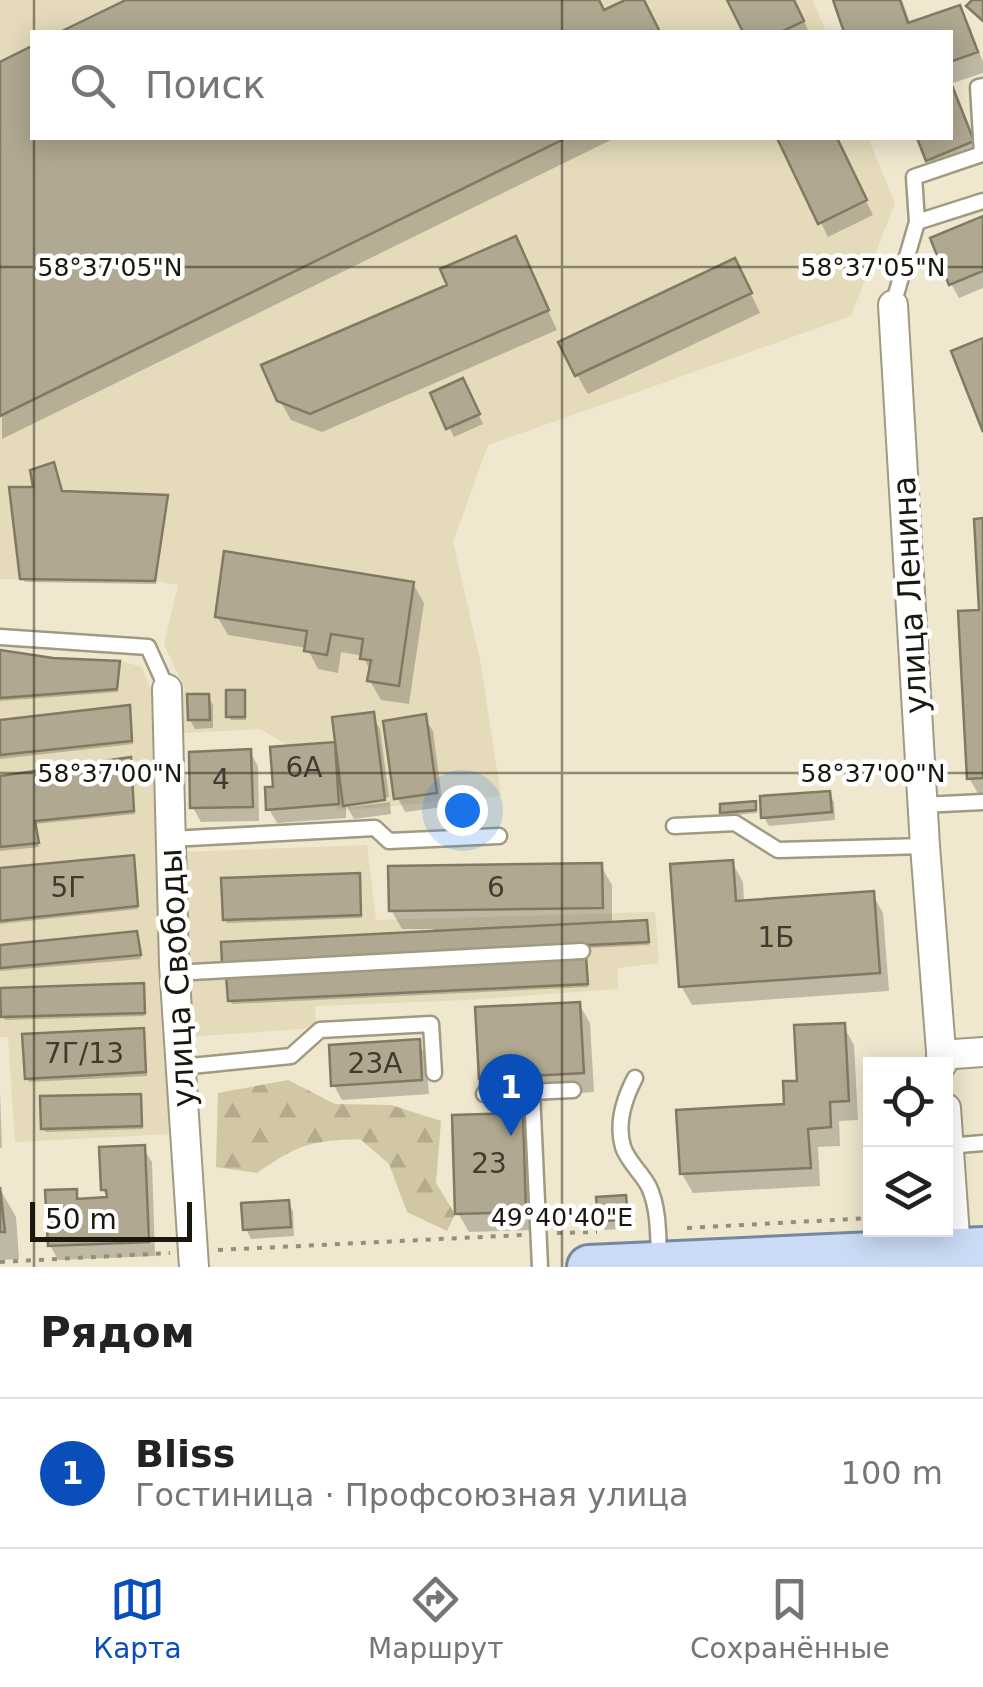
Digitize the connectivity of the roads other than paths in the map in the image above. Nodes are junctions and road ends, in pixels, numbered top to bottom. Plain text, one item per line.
1 (983, 86) edge
2 (983, 201) edge
3 (917, 222) junction
4 (894, 305) joint
5 (0, 637) edge
6 (167, 689) joint
7 (983, 802) edge
8 (922, 805) junction
9 (674, 826) dead end
10 (499, 836) dead end
11 (170, 839) junction
12 (925, 846) junction
13 (582, 951) dead end
14 (174, 972) junction
15 (983, 1052) edge
16 (942, 1057) edge
17 (953, 1058) edge
18 (181, 1067) junction
19 (434, 1073) dead end
20 (635, 1078) dead end
21 (573, 1090) dead end
22 (532, 1092) junction
23 (484, 1094) dead end
24 (983, 1143) edge
25 (953, 1146) edge
26 (948, 1147) edge
27 (965, 1256) edge
28 (183, 1260) edge
29 (660, 1264) junction
30 (540, 1267) edge
31 (589, 1267) edge

1 - 3 lane
2 - 3 lane
3 - 4 lane
4 - 8 street, улица Ленина
5 - 6 lane
6 - 11 street, улица Свободы
7 - 8 lane
8 - 12 street, улица Ленина
9 - 12 lane
10 - 11 lane
11 - 14 street, улица Свободы
12 - 16 street, улица Ленина
13 - 14 lane
14 - 18 street, улица Свободы
15 - 17 street
18 - 19 lane
18 - 28 street, улица Свободы
20 - 29 lane
21 - 22 lane
22 - 23 lane
22 - 30 lane
24 - 25 lane
26 - 27 street
27 - 29 main road
29 - 31 main road

